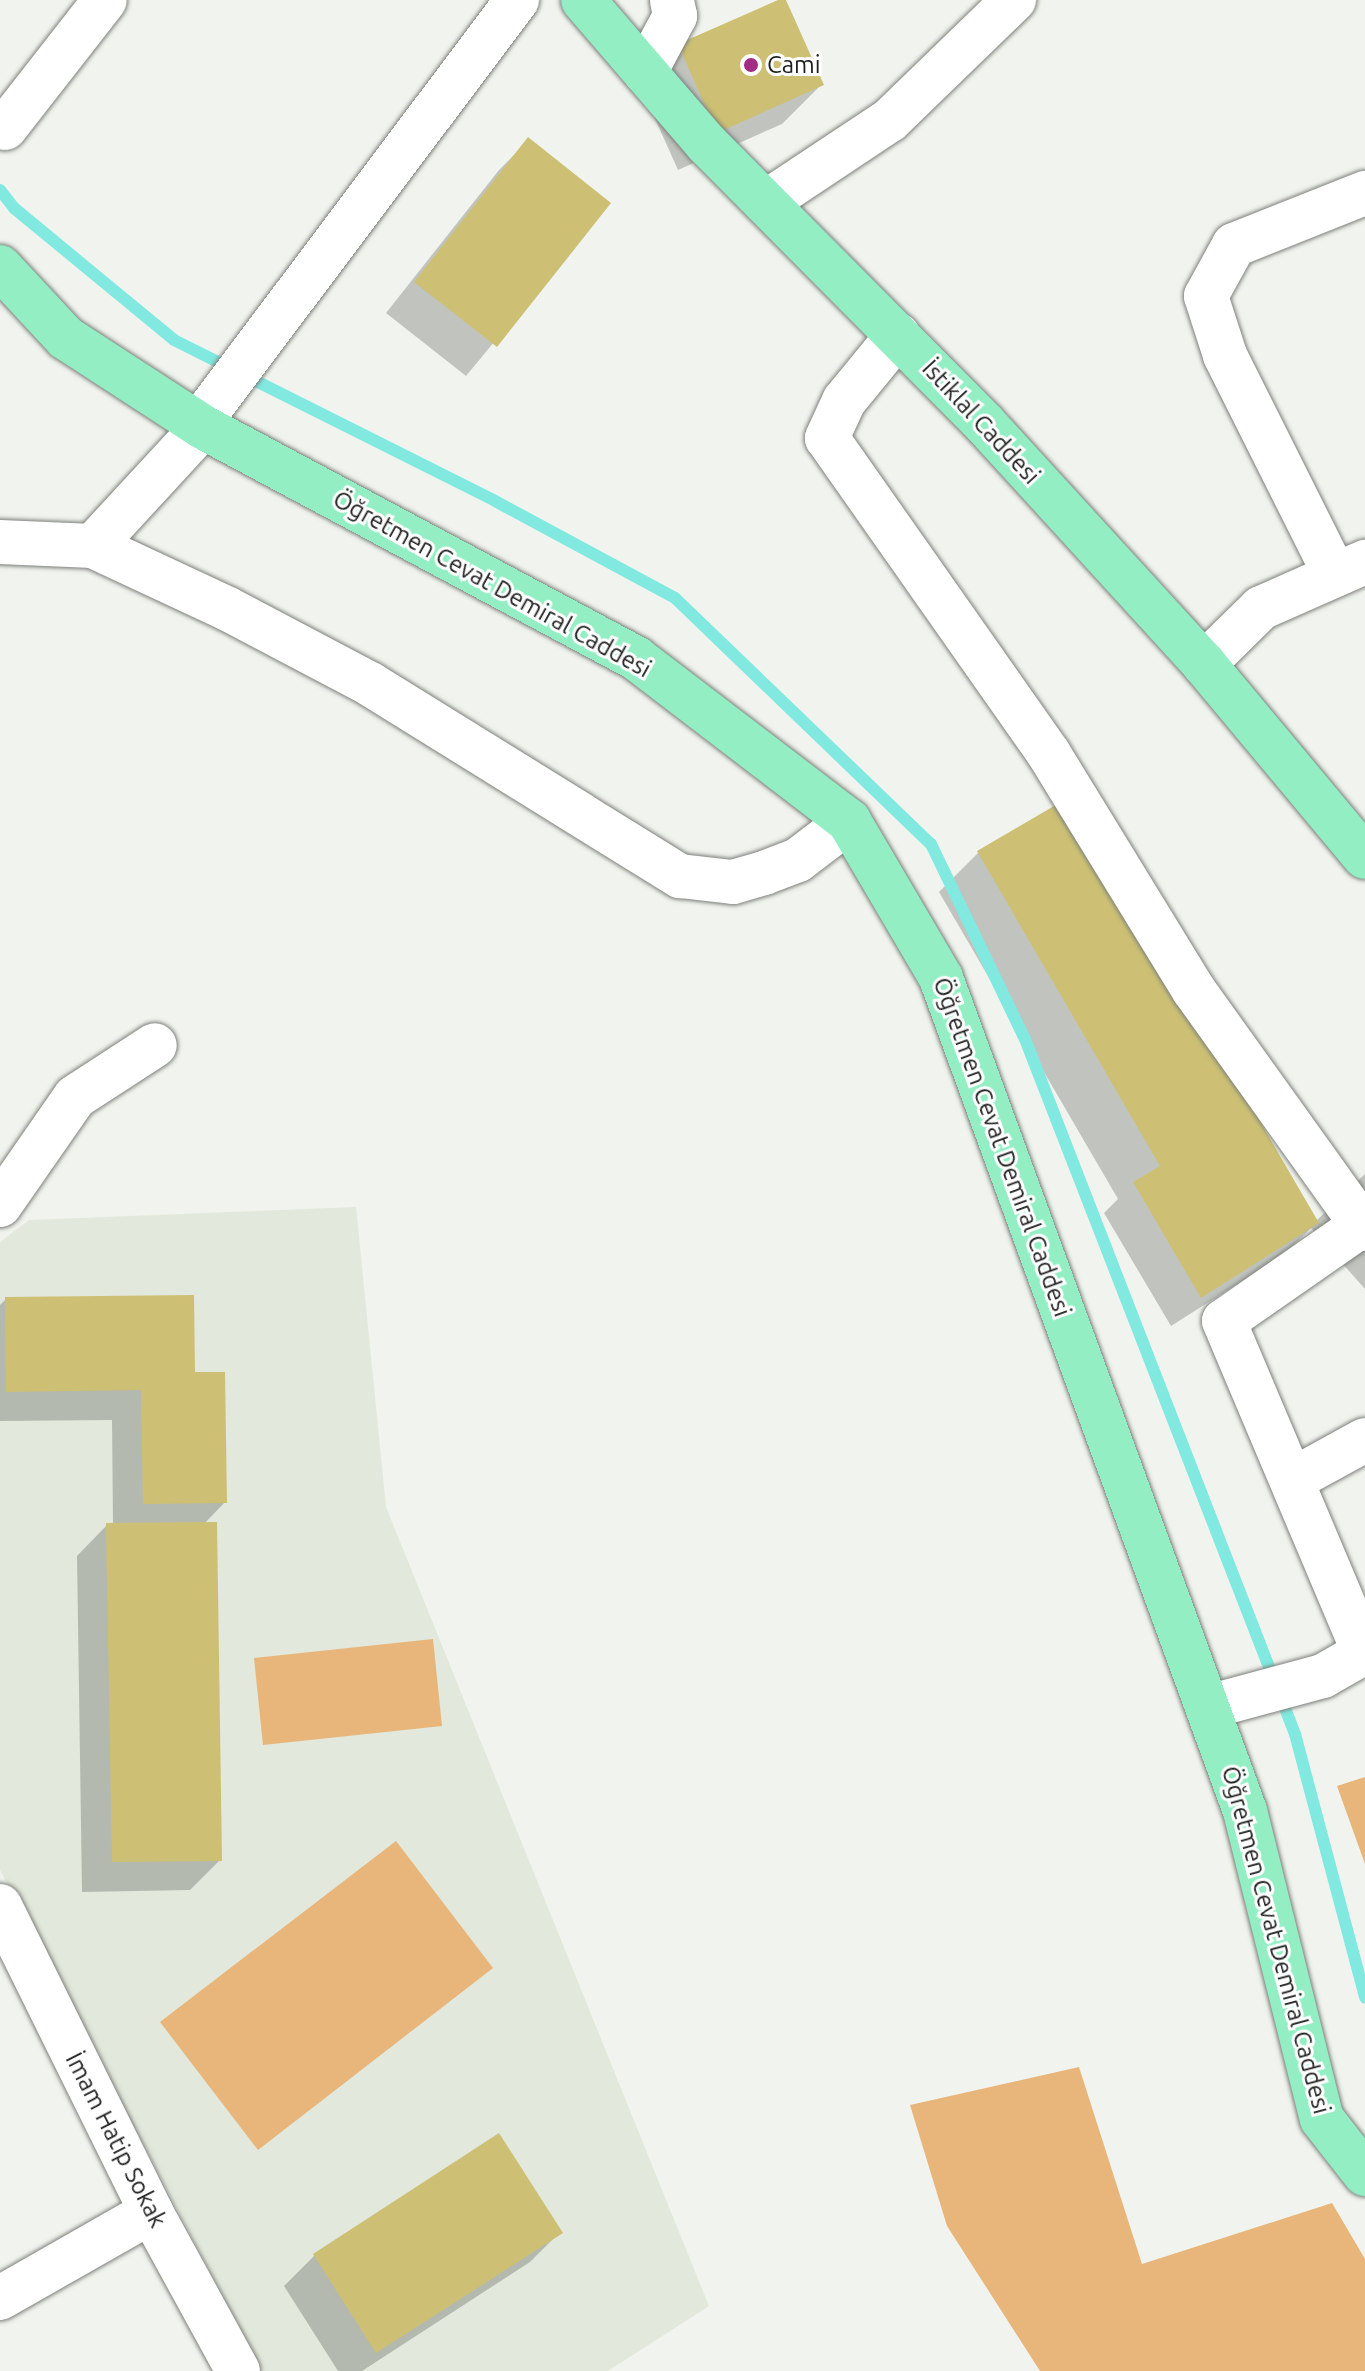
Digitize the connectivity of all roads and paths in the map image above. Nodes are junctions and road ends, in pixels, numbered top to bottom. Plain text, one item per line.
1 (105, 0) edge
2 (517, 0) edge
3 (583, 0) edge
4 (672, 0) edge
5 (1014, 0) edge
6 (645, 72) junction
7 (5, 128) dead end
8 (1365, 193) edge
9 (768, 201) junction
10 (0, 267) edge
11 (898, 335) junction
12 (208, 416) junction
13 (0, 542) edge
14 (93, 546) junction
15 (1350, 568) edge
16 (1204, 664) junction
17 (849, 821) junction
18 (1365, 857) edge
19 (155, 1045) dead end
20 (0, 1205) edge
21 (1364, 1227) edge
22 (1365, 1440) edge
23 (1292, 1480) junction
24 (1365, 1652) edge
25 (1228, 1702) junction
26 (0, 1906) edge
27 (1365, 2174) edge
28 (151, 2212) junction
29 (0, 2298) edge
30 (238, 2371) edge

1 - 7 street
2 - 12 street
3 - 6 main road, İstiklal Caddesi
4 - 6 street
5 - 9 street
6 - 9 main road, İstiklal Caddesi
8 - 15 street
9 - 11 main road, İstiklal Caddesi
10 - 12 main road, Öğretmen Cevat Demiral Caddesi
11 - 16 main road, İstiklal Caddesi
11 - 21 street
12 - 14 street
12 - 17 main road, Öğretmen Cevat Demiral Caddesi
13 - 14 street
14 - 17 street
15 - 16 street
16 - 18 main road, İstiklal Caddesi
17 - 25 main road, Öğretmen Cevat Demiral Caddesi
19 - 20 street
21 - 23 street
22 - 23 street
23 - 24 street
24 - 25 street
25 - 27 main road, Öğretmen Cevat Demiral Caddesi
26 - 28 street, İmam Hatip Sokak
28 - 29 street
28 - 30 street, İmam Hatip Sokak

